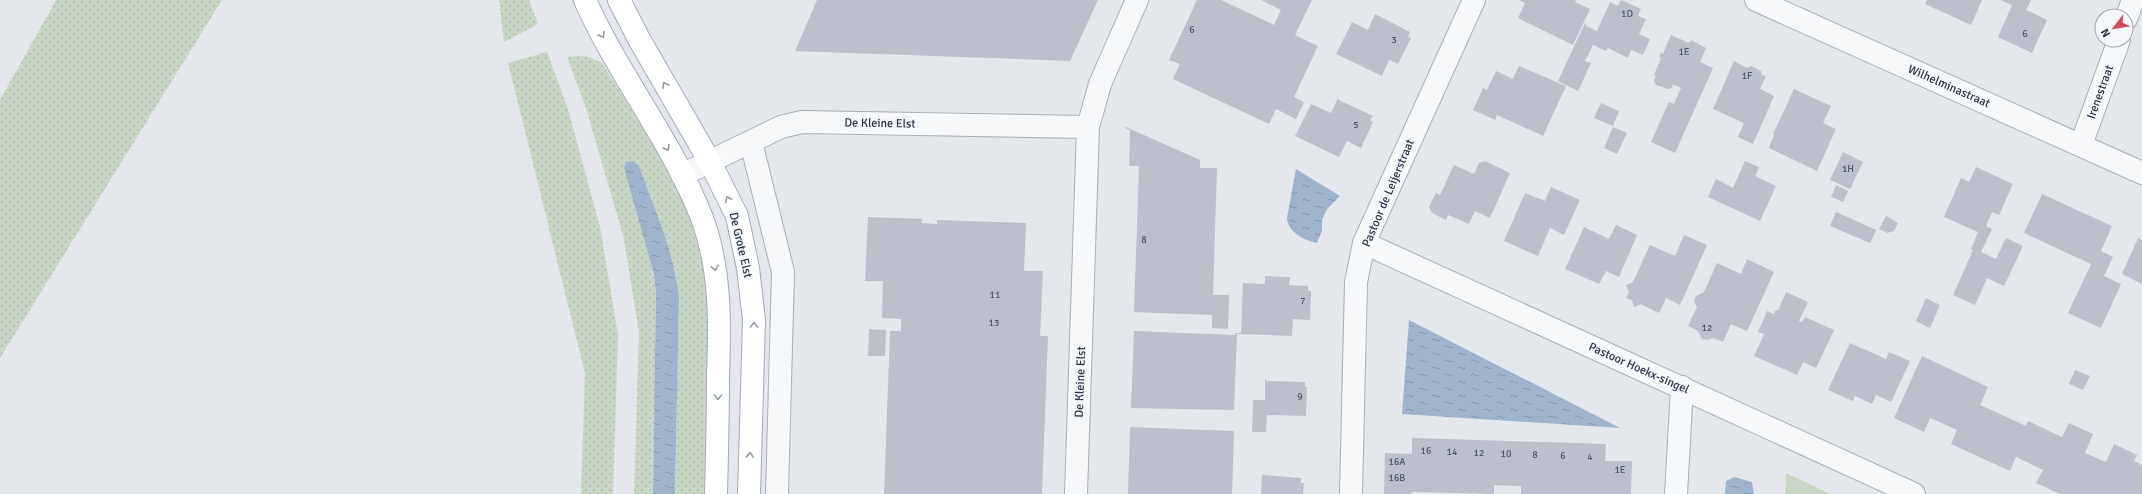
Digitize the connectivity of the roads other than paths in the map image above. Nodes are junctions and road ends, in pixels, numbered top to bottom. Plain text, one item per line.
1 (585, 0) edge
2 (619, 0) edge
3 (1137, 0) edge
4 (1474, 0) edge
5 (1756, 0) edge
6 (2115, 48) edge
7 (1088, 127) junction
8 (751, 142) junction
9 (2081, 145) junction
10 (710, 162) junction
11 (2142, 173) edge
12 (682, 174) junction
13 (1364, 243) junction
14 (1682, 387) junction
15 (716, 494) edge
16 (749, 494) edge
17 (778, 494) edge
18 (1076, 494) edge
19 (1351, 494) edge
20 (1676, 494) edge
21 (1914, 494) edge

1 -> 12 main road
10 -> 2 main road, De Grote Elst
3 - 7 street, De Kleine Elst
4 - 13 street, Pastoor de Leijerstraat
5 - 9 street, Wilhelminastraat
6 - 9 street, Irenestraat
7 - 8 street, De Kleine Elst
7 - 18 street, De Kleine Elst
8 - 10 street, De Kleine Elst
8 - 17 street
9 - 11 street, Wilhelminastraat
10 - 12 street, De Kleine Elst
16 -> 10 main road, De Grote Elst
12 -> 15 main road
13 - 14 street, Pastoor Hoekx-singel
13 - 19 street, Pastoor de Leijerstraat
14 - 20 street
14 - 21 street, Pastoor Hoekx-singel

